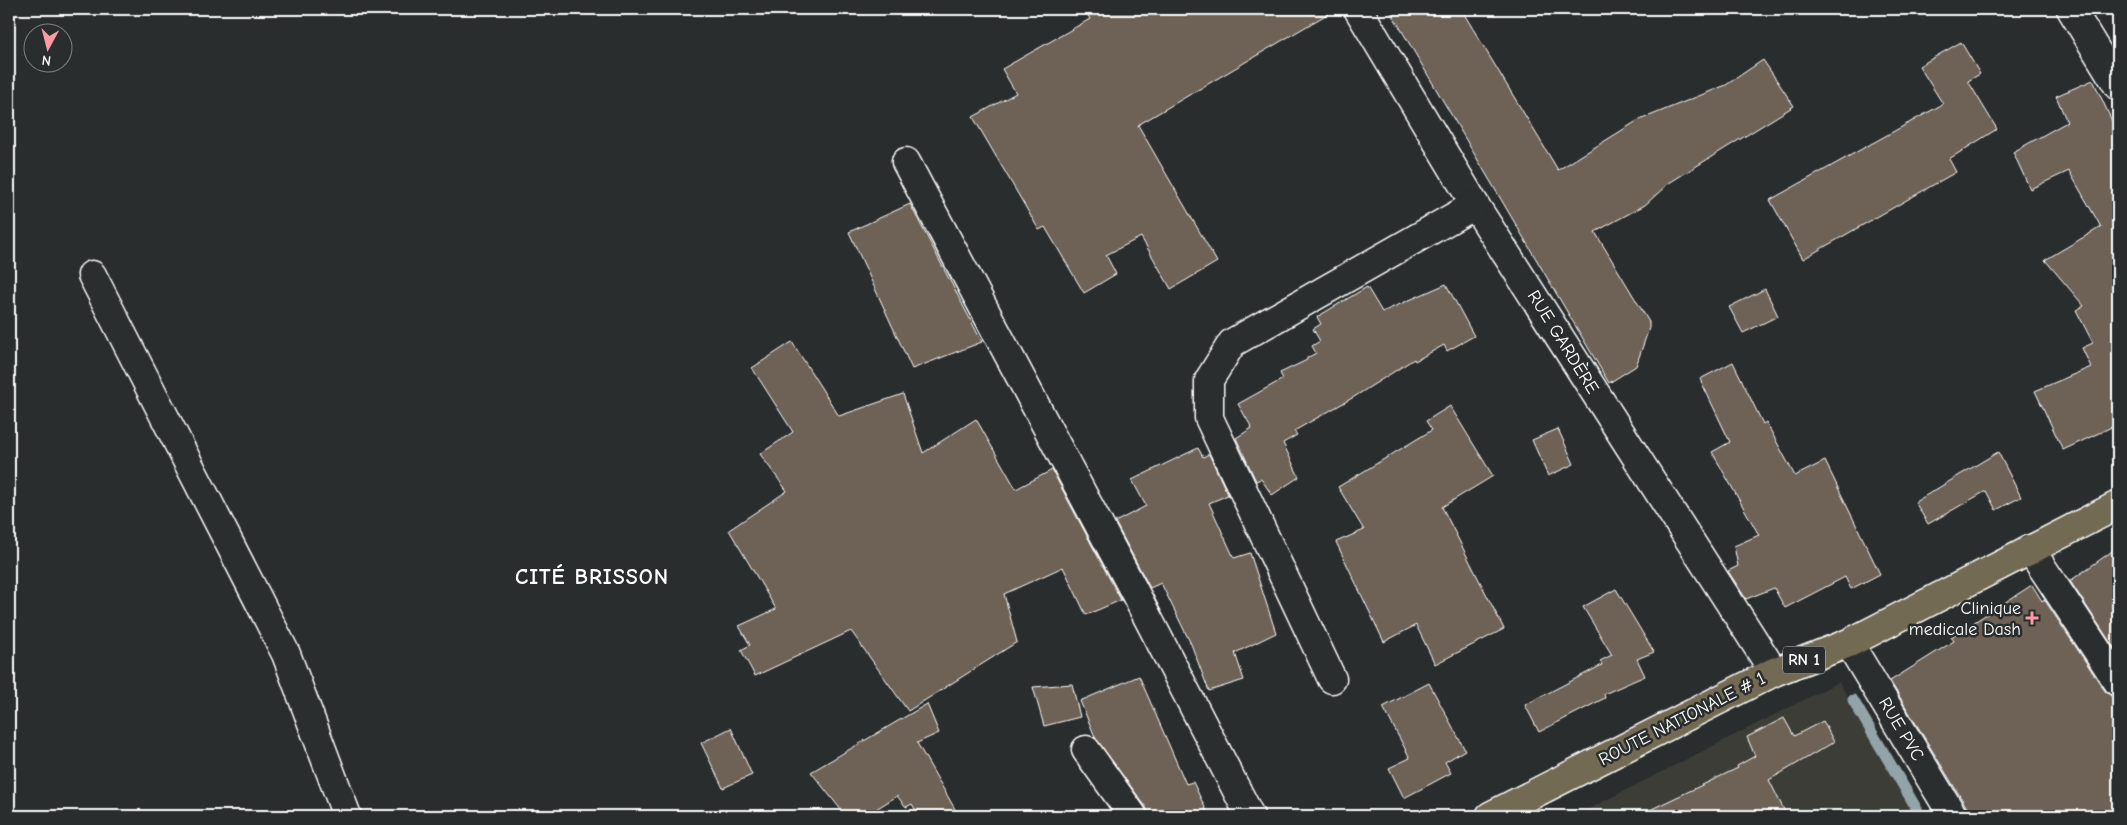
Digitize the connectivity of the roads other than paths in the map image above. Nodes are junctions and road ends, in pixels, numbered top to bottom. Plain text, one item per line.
1 (1358, 9) edge
2 (2071, 9) edge
3 (2118, 86) edge
4 (906, 162) dead end
5 (1475, 205) junction
6 (92, 274) dead end
7 (2118, 505) edge
8 (2030, 549) junction
9 (1849, 643) junction
10 (1774, 672) junction
11 (1332, 679) dead end
12 (2118, 682) edge
13 (1086, 750) dead end
14 (347, 816) edge
15 (1133, 816) edge
16 (1250, 816) edge
17 (1490, 816) edge
18 (1953, 816) edge

1 - 5 street, RUE GARDÈRE
2 - 3 street
4 - 16 street
5 - 10 street, RUE GARDÈRE
5 - 11 street
6 - 14 street
7 - 8 main road, ROUTE NATIONALE # 1 / RN 1
8 - 9 main road, ROUTE NATIONALE # 1 / RN 1
8 - 12 street
9 - 10 main road, ROUTE NATIONALE # 1 / RN 1
9 - 18 street, RUE PVC
10 - 17 main road, ROUTE NATIONALE # 1 / RN 1
13 - 15 street

